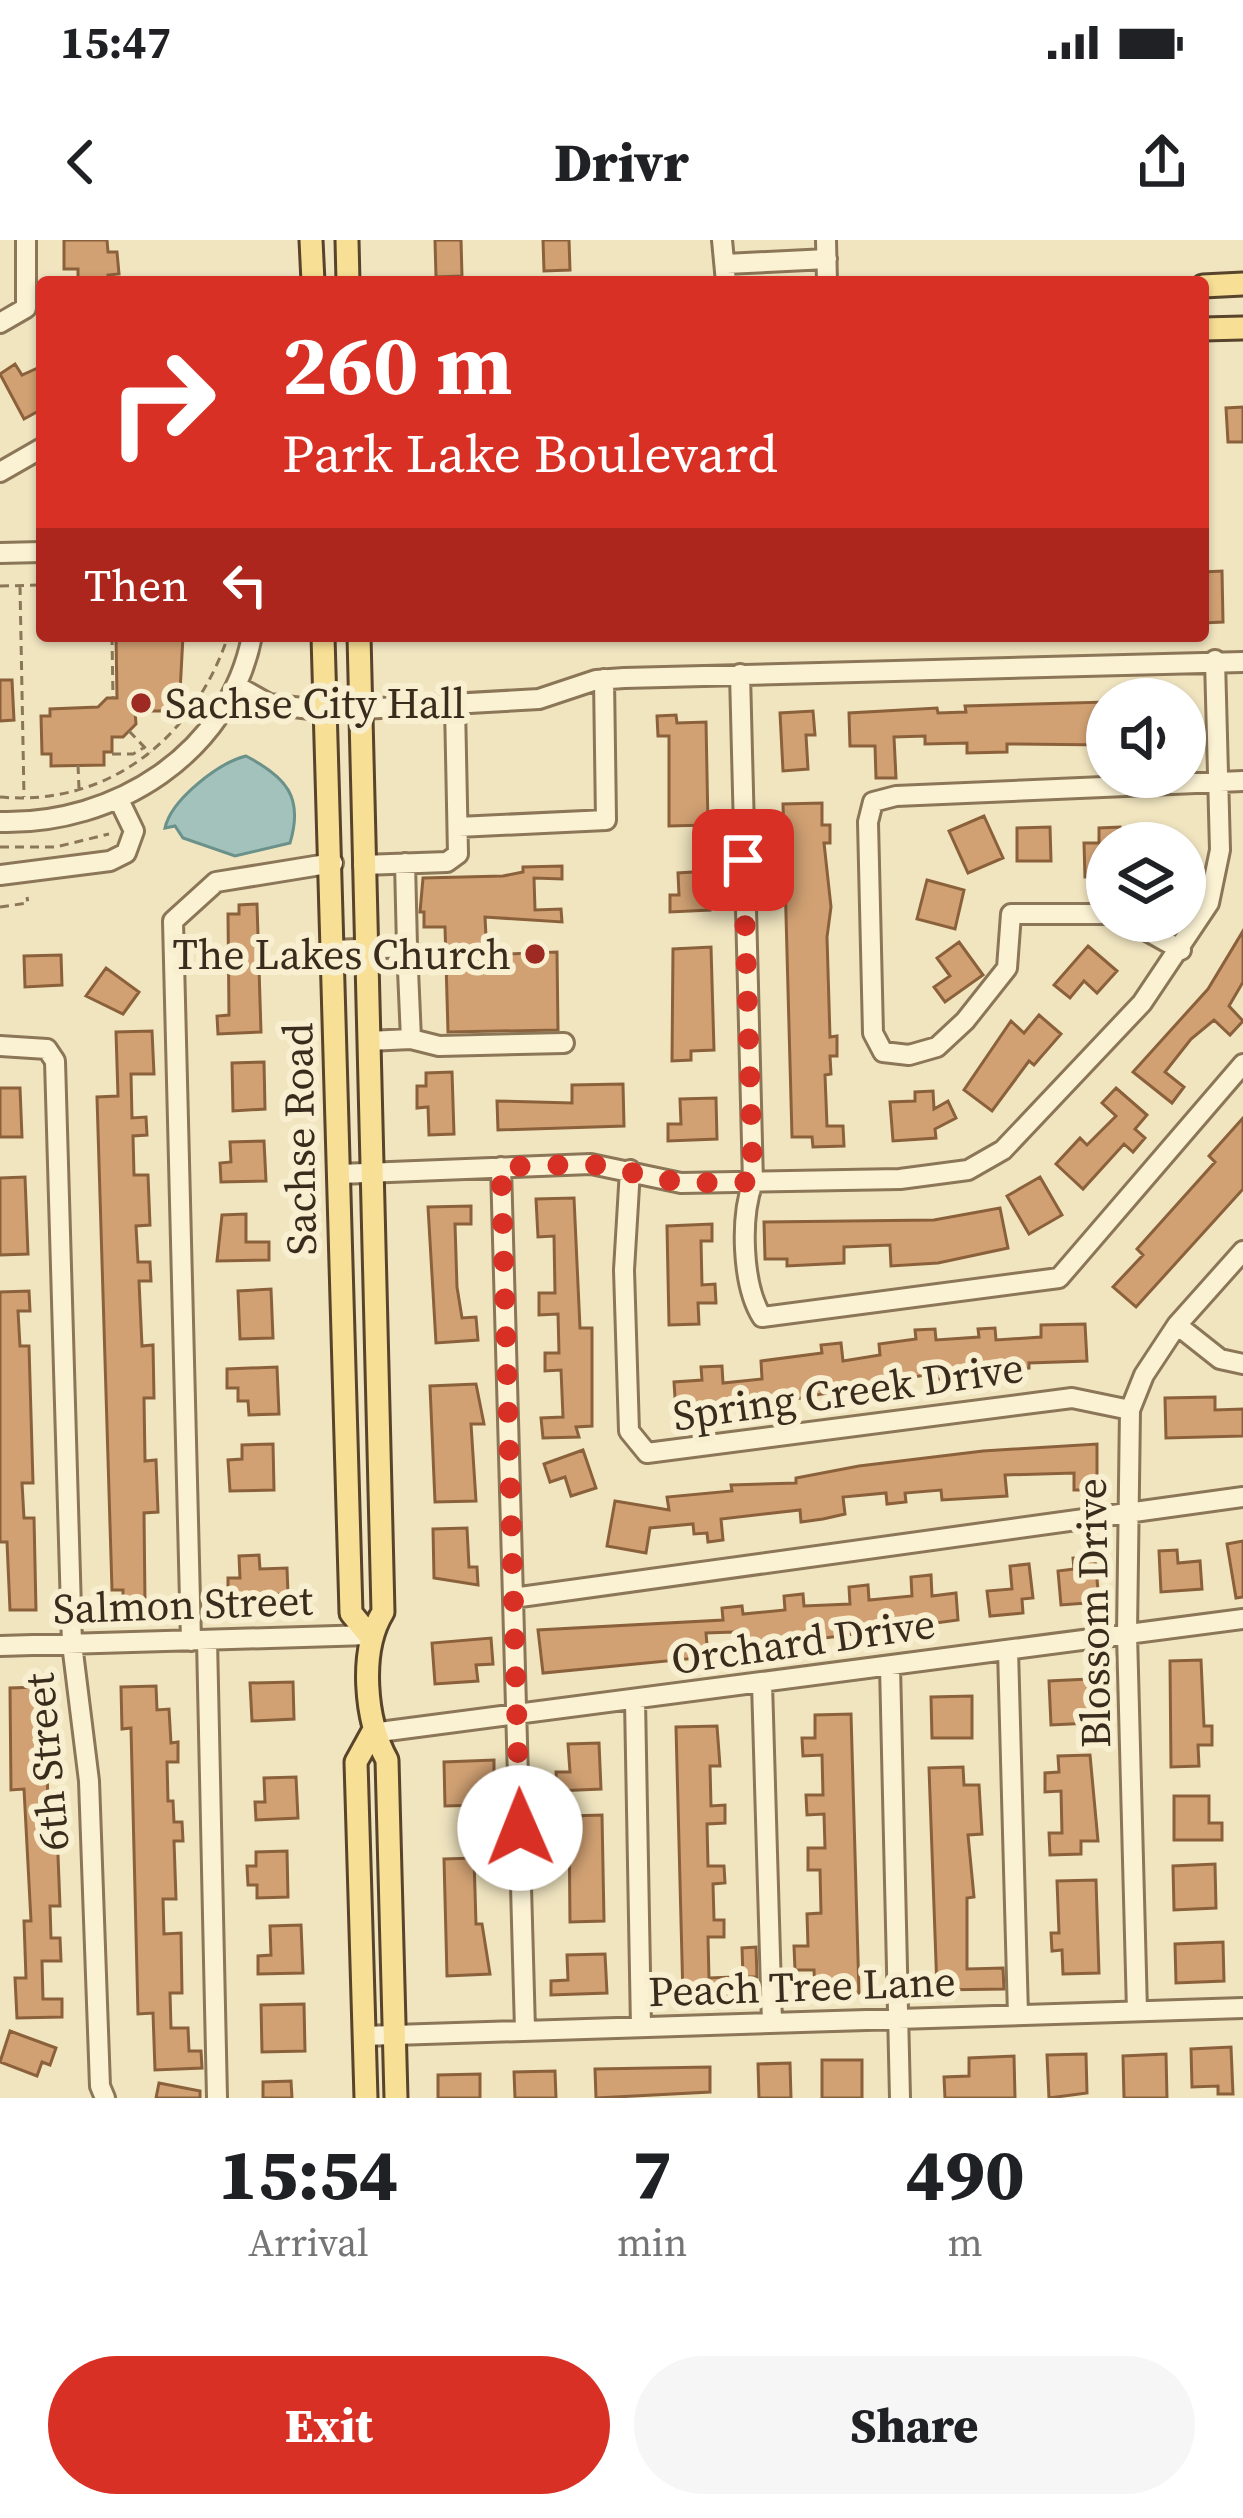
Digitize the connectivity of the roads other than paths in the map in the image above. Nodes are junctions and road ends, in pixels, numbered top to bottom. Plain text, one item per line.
1 (26, 240) edge
2 (311, 240) edge
3 (347, 240) edge
4 (722, 240) edge
5 (826, 249) edge
6 (726, 273) edge
7 (313, 276) edge
8 (347, 276) edge
9 (1243, 284) edge
10 (1209, 286) edge
11 (0, 322) edge
12 (1243, 328) edge
13 (1209, 329) edge
14 (36, 453) edge
15 (0, 472) edge
16 (36, 552) edge
17 (0, 553) edge
18 (250, 642) edge
19 (323, 642) edge
20 (359, 642) edge
21 (1215, 660) junction
22 (1243, 662) edge
23 (740, 674) junction
24 (604, 680) junction
25 (237, 686) junction
26 (455, 705) junction
27 (358, 710) junction
28 (327, 711) junction
29 (1243, 781) edge
30 (1218, 782) junction
31 (119, 800) junction
32 (0, 822) edge
33 (458, 827) junction
34 (333, 863) junction
35 (405, 863) junction
36 (363, 865) junction
37 (0, 875) edge
38 (1086, 914) edge
39 (1167, 942) edge
40 (407, 947) junction
41 (365, 949) junction
42 (334, 950) junction
43 (1181, 950) junction
44 (411, 1039) junction
45 (368, 1040) junction
46 (564, 1042) dead end
47 (0, 1046) edge
48 (1243, 1064) edge
49 (501, 1167) junction
50 (630, 1170) junction
51 (371, 1172) junction
52 (340, 1174) junction
53 (753, 1182) junction
54 (1243, 1251) edge
55 (1177, 1325) junction
56 (1243, 1364) edge
57 (1130, 1410) junction
58 (1243, 1497) edge
59 (1126, 1514) junction
60 (513, 1598) junction
61 (1243, 1619) edge
62 (369, 1634) junction
63 (1126, 1634) junction
64 (199, 1640) junction
65 (72, 1644) junction
66 (0, 1646) edge
67 (1008, 1650) junction
68 (890, 1666) junction
69 (762, 1683) junction
70 (635, 1700) junction
71 (516, 1718) junction
72 (372, 1733) junction
73 (1243, 2008) edge
74 (1137, 2011) junction
75 (1018, 2015) junction
76 (897, 2019) junction
77 (772, 2023) junction
78 (640, 2027) junction
79 (525, 2030) junction
80 (395, 2035) junction
81 (363, 2036) junction
82 (103, 2092) edge
83 (218, 2098) edge
84 (366, 2098) edge
85 (396, 2098) edge
86 (900, 2098) edge

1 - 11 street
2 - 7 main road
3 - 8 main road
4 - 6 street
5 - 6 street
9 - 10 main road
12 - 13 main road
14 - 15 street
16 - 17 street
18 - 25 street
19 - 28 main road, Sachse Road
20 - 27 main road, Sachse Road
21 - 22 street
21 - 23 street
21 - 30 street
23 - 24 street
23 - 53 street
24 - 26 street
24 - 33 street
25 - 28 street
25 - 31 street
26 - 27 street
26 - 33 street
27 - 28 street
27 - 36 main road, Sachse Road
28 - 34 main road, Sachse Road
29 - 30 street
30 - 38 street
30 - 43 street
31 - 32 street
31 - 37 street
33 - 35 street
34 - 42 main road, Sachse Road
34 - 64 street
35 - 36 street
35 - 40 street
36 - 41 main road, Sachse Road
39 - 43 street
40 - 41 street
40 - 44 street
41 - 42 street
41 - 45 main road, Sachse Road
42 - 52 main road, Sachse Road
43 - 53 street
44 - 45 street
44 - 46 street
45 - 51 main road, Sachse Road
47 - 65 street, 6th Street
48 - 53 street
49 - 50 street
49 - 51 street
49 - 60 street
50 - 53 street
50 - 57 street, Spring Creek Drive
51 - 52 street
51 - 62 main road, Sachse Road
52 - 62 main road, Sachse Road
54 - 55 street, Blossom Drive
55 - 56 street
55 - 57 street, Blossom Drive
57 - 59 street, Blossom Drive
58 - 59 street
59 - 60 street
59 - 63 street, Blossom Drive
60 - 71 street
61 - 63 street, Orchard Drive
62 - 64 street, Salmon Street
62 - 72 main road, Sachse Road
63 - 67 street, Orchard Drive
63 - 74 street, Blossom Drive
64 - 65 street, Salmon Street
64 - 83 street
65 - 66 street, Salmon Street
65 - 82 street, 6th Street
67 - 68 street, Orchard Drive
67 - 75 street
68 - 69 street, Orchard Drive
68 - 76 street
69 - 70 street, Orchard Drive
69 - 77 street
70 - 71 street, Orchard Drive
70 - 78 street
71 - 72 street, Orchard Drive
71 - 79 street
72 - 80 main road, Sachse Road
72 - 81 main road, Sachse Road
73 - 74 street, Peach Tree Lane
74 - 75 street, Peach Tree Lane
75 - 76 street, Peach Tree Lane
76 - 77 street, Peach Tree Lane
76 - 86 street
77 - 78 street, Peach Tree Lane
78 - 79 street, Peach Tree Lane
79 - 80 street, Peach Tree Lane
80 - 81 street, Peach Tree Lane
80 - 85 main road, Sachse Road
81 - 84 main road, Sachse Road

